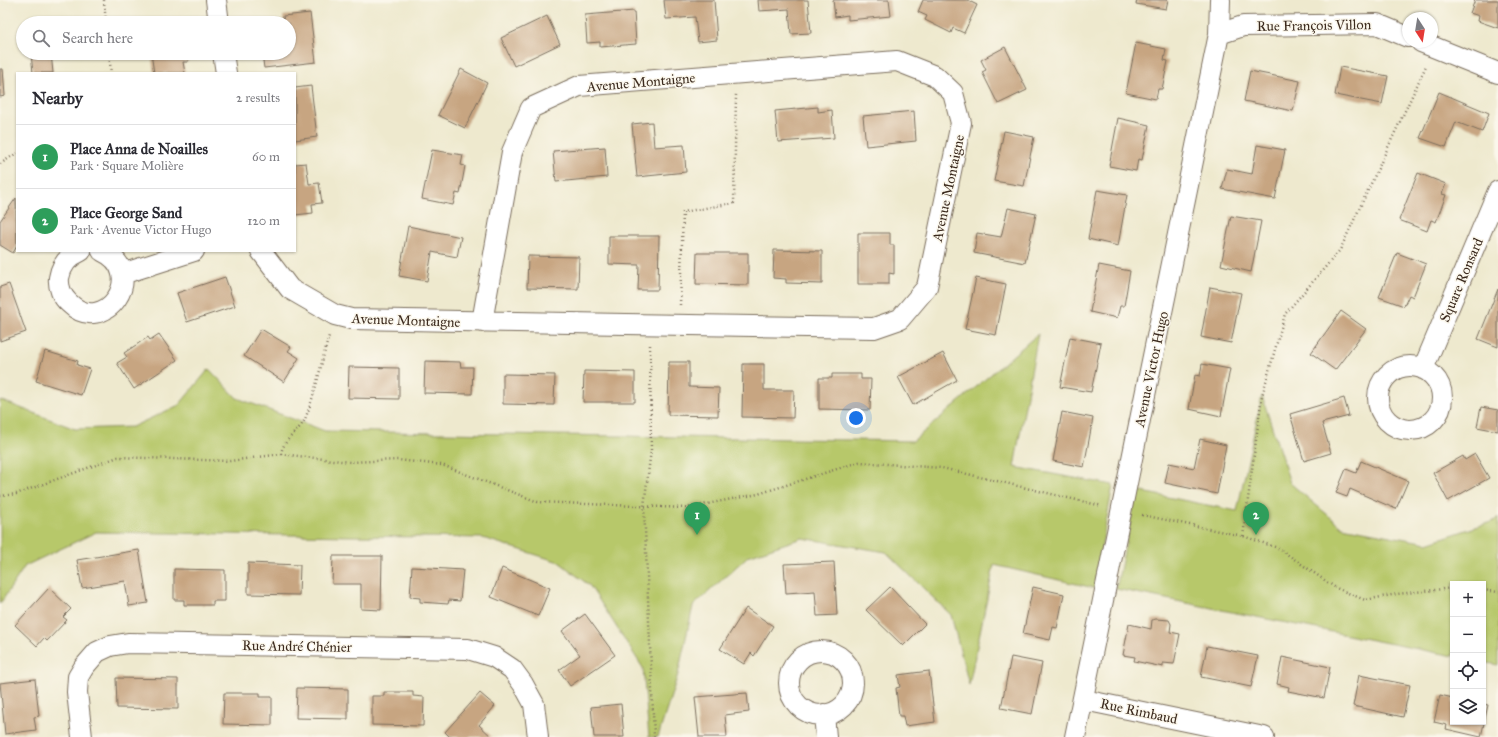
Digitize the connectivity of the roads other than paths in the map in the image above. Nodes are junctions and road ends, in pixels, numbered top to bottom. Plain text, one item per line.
1 (216, 0) edge
2 (1220, 0) edge
3 (218, 16) edge
4 (1219, 34) junction
5 (1402, 34) edge
6 (1436, 48) edge
7 (224, 60) edge
8 (226, 72) edge
9 (1498, 73) edge
10 (1498, 190) edge
11 (79, 252) edge
12 (104, 252) edge
13 (191, 252) edge
14 (262, 252) edge
15 (122, 274) junction
16 (482, 322) junction
17 (1423, 369) dead end
18 (1084, 700) junction
19 (824, 714) dead end
20 (82, 737) edge
21 (538, 737) edge
22 (826, 737) edge
23 (1075, 737) edge
24 (1264, 737) edge

1 - 3 street
2 - 4 street, Avenue Victor Hugo
4 - 5 street, Rue François Villon
4 - 18 street, Avenue Victor Hugo
6 - 9 street
7 - 8 street
10 - 17 street, Square Ronsard
11 - 15 street
12 - 15 street
13 - 15 street
14 - 16 street, Avenue Montaigne
16 - 16 street, Avenue Montaigne
18 - 23 street, Avenue Victor Hugo
18 - 24 street, Rue Rimbaud
19 - 22 street
20 - 21 street, Rue André Chénier

